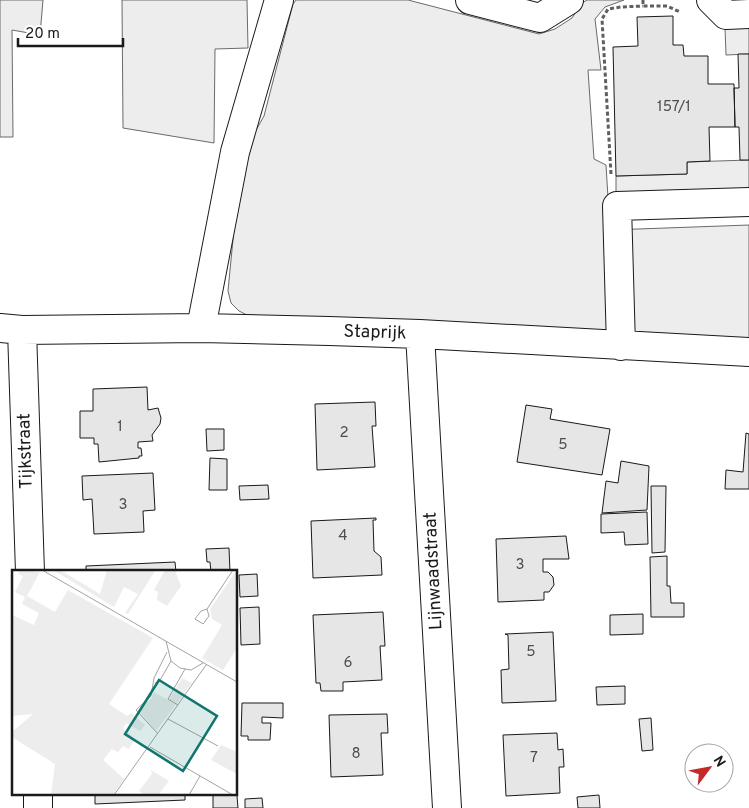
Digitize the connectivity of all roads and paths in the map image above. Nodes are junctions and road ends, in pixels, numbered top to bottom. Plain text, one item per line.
1 (279, 0) edge
2 (470, 0) edge
3 (569, 0) edge
4 (711, 0) edge
5 (643, 6) dead end
6 (749, 14) edge
7 (749, 202) edge
8 (617, 206) junction
9 (201, 328) junction
10 (11, 329) edge
11 (420, 334) junction
12 (621, 346) junction
13 (749, 352) edge
14 (30, 570) edge
15 (447, 808) edge

1 - 9 street
2 - 3 street
4 - 6 street
5 - 8 path
7 - 8 street
8 - 12 street
9 - 10 street, Staprijk
9 - 11 street, Staprijk
10 - 14 street, Tijkstraat
11 - 12 street, Staprijk
11 - 15 street, Lijnwaadstraat
12 - 13 street, Staprijk

